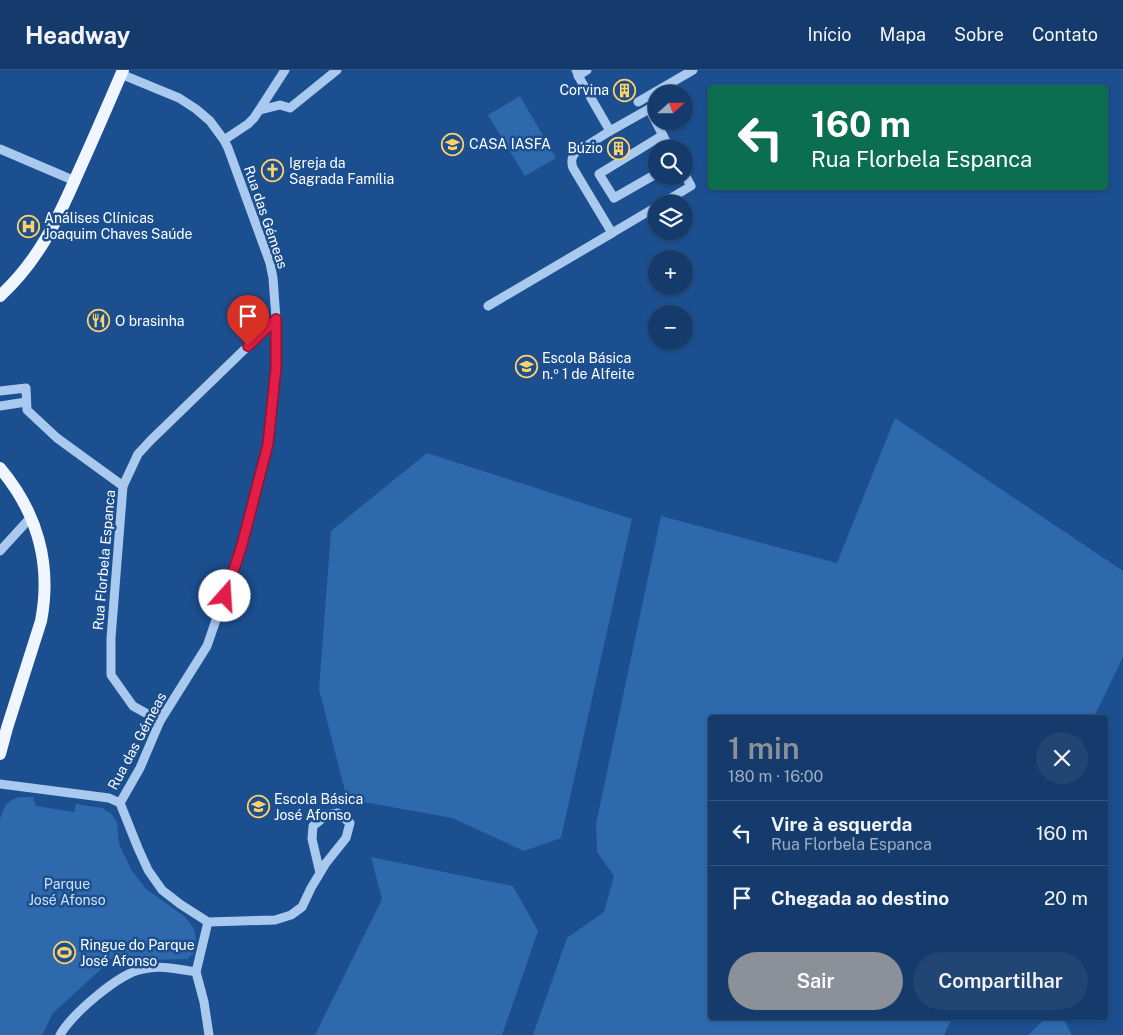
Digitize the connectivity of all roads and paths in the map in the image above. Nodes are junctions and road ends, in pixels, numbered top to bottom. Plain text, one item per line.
1 (285, 70) edge
2 (337, 70) edge
3 (587, 70) edge
4 (694, 70) edge
5 (122, 72) edge
6 (577, 73) edge
7 (638, 102) dead end
8 (260, 110) junction
9 (610, 132) junction
10 (663, 136) junction
11 (656, 140) edge
12 (665, 140) edge
13 (226, 144) junction
14 (648, 145) edge
15 (0, 150) edge
16 (648, 179) edge
17 (75, 181) junction
18 (690, 185) edge
19 (676, 195) edge
20 (648, 212) edge
21 (612, 233) junction
22 (0, 296) edge
23 (488, 306) dead end
24 (276, 319) junction
25 (0, 391) edge
26 (26, 402) junction
27 (0, 406) edge
28 (0, 468) edge
29 (123, 486) junction
30 (31, 517) junction
31 (0, 551) edge
32 (160, 721) junction
33 (0, 754) edge
34 (0, 784) edge
35 (120, 803) junction
36 (320, 872) junction
37 (208, 922) junction
38 (196, 972) junction
39 (60, 1035) edge
40 (209, 1035) edge

1 - 8 street
2 - 8 street
3 - 6 street
4 - 7 street
5 - 13 street, Rua das Gémeas
5 - 17 main road
6 - 9 street
8 - 13 street
9 - 10 street
9 - 21 street
10 - 11 street
10 - 12 street
13 - 24 street, Rua das Gémeas
14 - 16 street
15 - 17 street
17 - 22 main road
18 - 19 street
20 - 21 street
21 - 23 street
24 - 29 street, Rua Florbela Espanca
24 - 32 street, Rua das Gémeas
25 - 26 street
26 - 27 street
26 - 29 street
28 - 30 main road
29 - 32 street, Rua Florbela Espanca
30 - 31 street
30 - 33 main road
32 - 35 street, Rua das Gémeas
34 - 35 street
35 - 37 street
36 - 36 street
36 - 37 street
37 - 38 street
38 - 39 street
38 - 40 street

